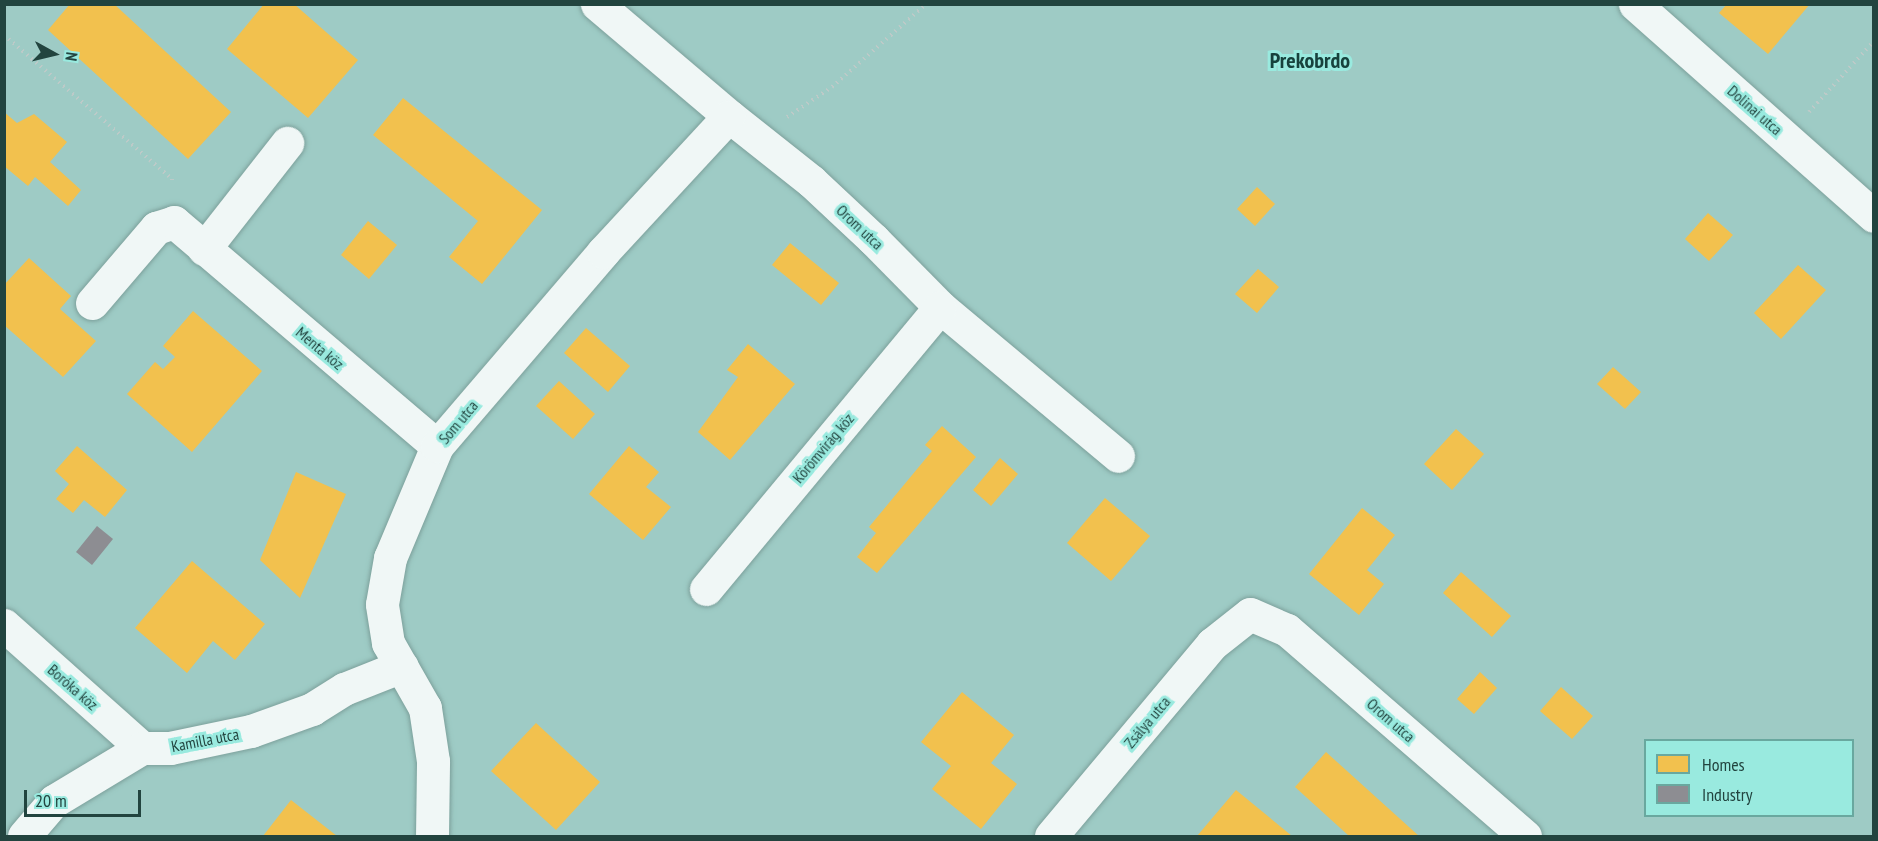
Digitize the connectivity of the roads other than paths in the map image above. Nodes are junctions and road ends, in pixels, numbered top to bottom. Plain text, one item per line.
1 (597, 4) edge
2 (1635, 4) edge
3 (729, 116) junction
4 (286, 143) dead end
5 (1874, 216) edge
6 (204, 249) junction
7 (92, 303) dead end
8 (940, 307) junction
9 (437, 446) junction
10 (1118, 456) dead end
11 (706, 589) dead end
12 (1250, 614) joint
13 (4, 625) edge
14 (402, 666) junction
15 (142, 748) junction
16 (24, 837) edge
17 (432, 837) edge
18 (1051, 837) edge
19 (1525, 837) edge

1 - 3 street, Orom utca
2 - 5 street, Dolinai utca
3 - 8 street, Orom utca
3 - 9 street, Som utca
4 - 6 street
6 - 7 street, Menta köz
6 - 9 street, Menta köz
8 - 10 street, Orom utca
8 - 11 street, Körömvirág köz
9 - 14 street, Som utca
12 - 18 street, Zsálya utca
12 - 19 street, Orom utca
13 - 15 street, Boróka köz
14 - 15 street, Kamilla utca
14 - 17 street, Som utca
15 - 16 street

